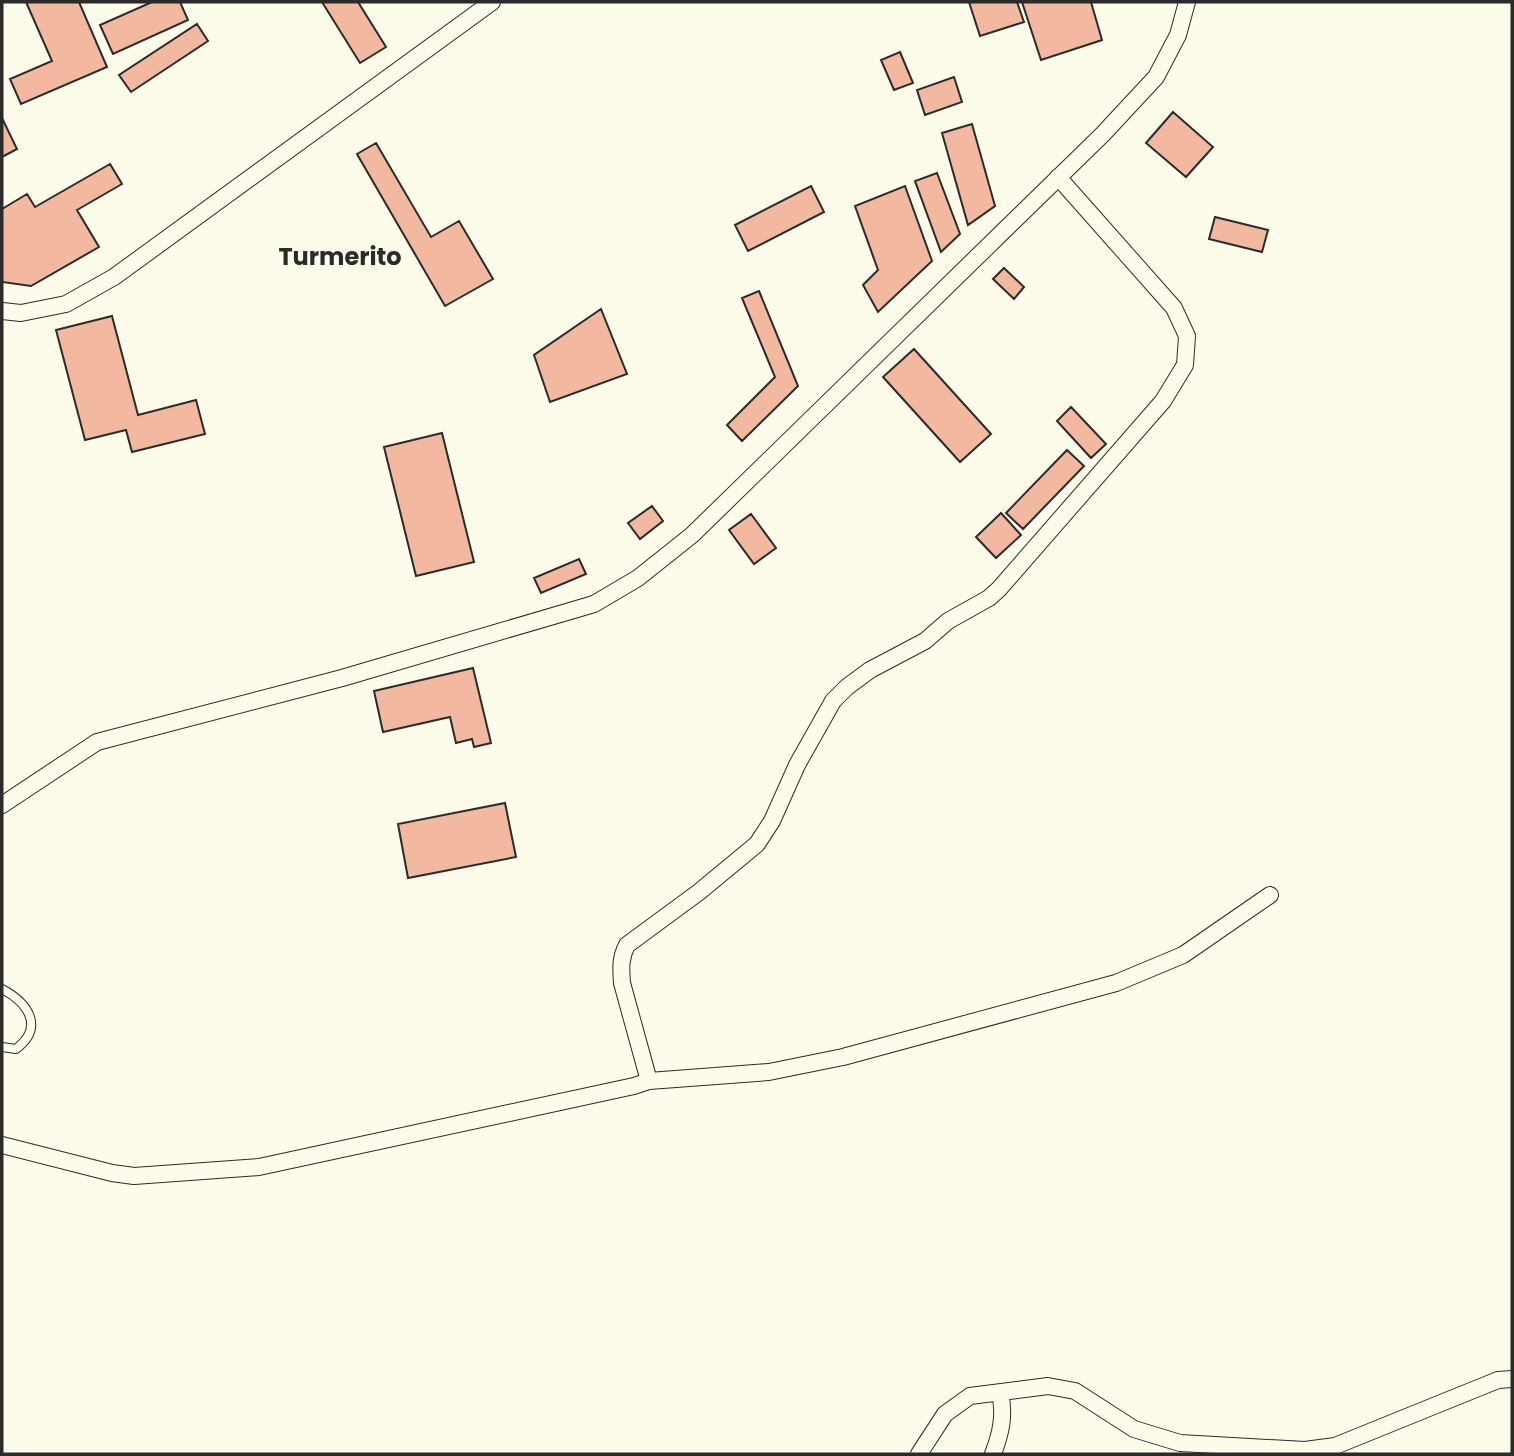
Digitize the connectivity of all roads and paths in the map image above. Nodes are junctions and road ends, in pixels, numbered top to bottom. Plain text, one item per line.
1 (492, 2) edge
2 (1187, 2) edge
3 (1058, 177) junction
4 (2, 311) edge
5 (2, 805) edge
6 (1270, 895) dead end
7 (2, 989) edge
8 (2, 1047) edge
9 (649, 1081) junction
10 (2, 1145) edge
11 (1512, 1379) edge
12 (1000, 1393) junction
13 (919, 1454) edge
14 (993, 1454) edge

1 - 4 street
2 - 3 street
3 - 5 street
3 - 9 street
6 - 9 street
7 - 8 lane
9 - 10 street
11 - 12 street
12 - 13 street
12 - 14 street

